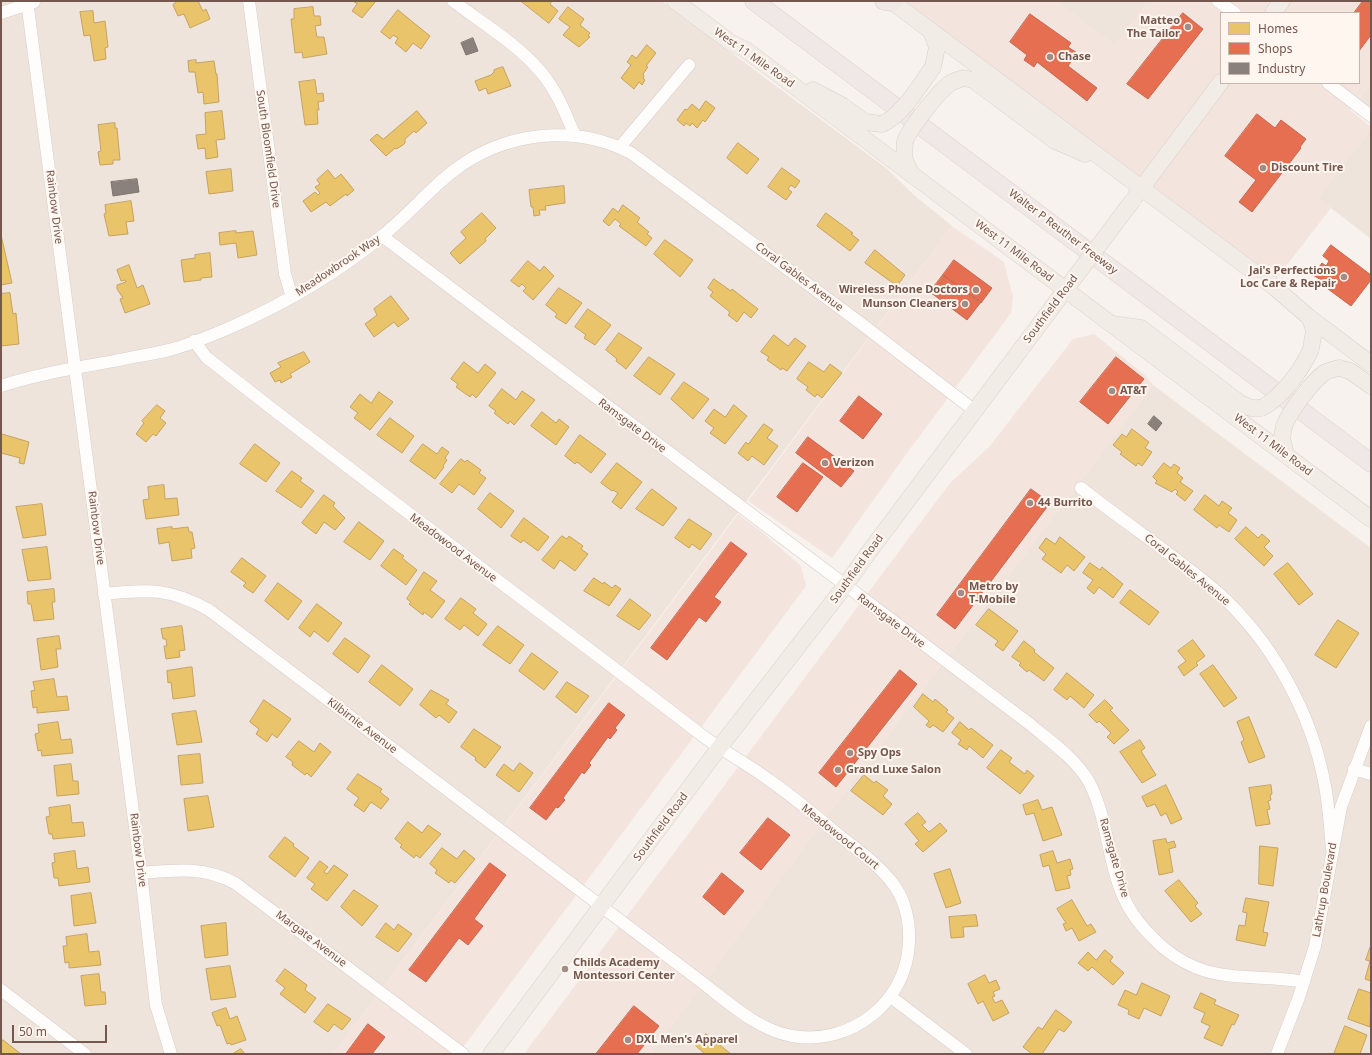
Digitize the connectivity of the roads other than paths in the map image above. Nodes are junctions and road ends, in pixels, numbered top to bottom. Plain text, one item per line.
1 (249, 1) edge
2 (454, 1) edge
3 (675, 1) edge
4 (754, 1) edge
5 (889, 1) edge
6 (1218, 1) edge
7 (1282, 1) edge
8 (30, 2) edge
9 (1234, 12) edge
10 (1274, 12) edge
11 (1, 13) edge
12 (931, 31) junction
13 (759, 60) junction
14 (689, 65) dead end
15 (1220, 83) edge
16 (1329, 84) edge
17 (1371, 116) edge
18 (575, 136) junction
19 (620, 147) junction
20 (1106, 162) junction
21 (911, 174) junction
22 (1137, 194) junction
23 (382, 236) junction
24 (1066, 290) junction
25 (292, 297) junction
26 (1310, 318) junction
27 (1112, 324) junction
28 (194, 341) junction
29 (1371, 364) edge
30 (75, 368) junction
31 (1, 386) edge
32 (1371, 386) edge
33 (975, 411) junction
34 (1286, 455) junction
35 (1371, 463) edge
36 (1080, 488) dead end
37 (1371, 519) edge
38 (845, 586) junction
39 (104, 594) junction
40 (1371, 726) edge
41 (719, 748) junction
42 (1354, 770) junction
43 (1371, 774) edge
44 (1332, 849) junction
45 (141, 873) junction
46 (602, 906) junction
47 (1304, 982) junction
48 (1, 990) edge
49 (891, 997) junction
50 (85, 1054) edge
51 (171, 1054) edge
52 (463, 1054) edge
53 (491, 1054) edge
54 (966, 1054) edge
55 (1277, 1054) edge

1 - 25 street, South Bloomfield Drive
2 - 18 street
3 - 13 main road, West 11 Mile Road
4 - 35 highway, Walter P Reuther Freeway
5 - 12 main road
6 - 9 street
7 - 10 main road
8 - 11 street
8 - 30 street, Rainbow Drive
12 - 13 main road, bridge
12 - 20 main road
13 - 21 main road, West 11 Mile Road
14 - 19 street
15 - 22 main road, Southfield Road
16 - 17 street
18 - 19 street, Meadowbrook Way
18 - 23 street, Meadowbrook Way
19 - 33 street, Coral Gables Avenue
20 - 21 main road, bridge
20 - 22 main road
21 - 24 main road, West 11 Mile Road
22 - 24 main road, Southfield Road, bridge
22 - 26 main road
23 - 25 street, Meadowbrook Way
23 - 38 street, Ramsgate Drive
24 - 27 main road, West 11 Mile Road
24 - 33 main road, Southfield Road
25 - 28 street, Meadowbrook Way
26 - 27 main road, bridge
26 - 29 main road
27 - 34 main road, West 11 Mile Road
28 - 30 street, Meadowbrook Way
28 - 41 street, Meadowood Avenue
30 - 31 street, Meadowbrook Way
30 - 39 street, Rainbow Drive
32 - 34 main road, bridge
33 - 38 main road, Southfield Road
34 - 37 main road, West 11 Mile Road
36 - 44 street, Coral Gables Avenue
38 - 41 main road, Southfield Road
38 - 47 street, Ramsgate Drive
39 - 45 street, Rainbow Drive
39 - 46 street, Kilbirnie Avenue
40 - 42 street, Lathrup Boulevard
41 - 46 main road, Southfield Road
41 - 49 street, Meadowood Court
42 - 43 street
42 - 44 street, Lathrup Boulevard
44 - 47 street, Lathrup Boulevard
45 - 51 street, Rainbow Drive
45 - 52 street, Margate Avenue
46 - 49 street, Meadowood Court
46 - 53 main road, Southfield Road
47 - 55 street, Lathrup Boulevard
48 - 50 street
49 - 54 street

